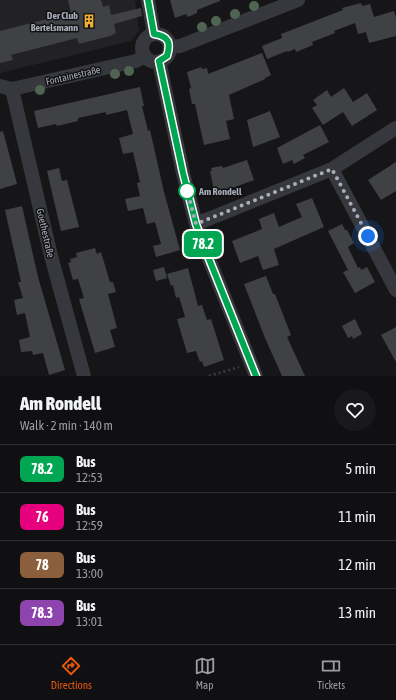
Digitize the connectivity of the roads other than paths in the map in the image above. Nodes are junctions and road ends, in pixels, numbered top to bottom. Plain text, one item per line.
1 (148, 0) edge
2 (298, 0) edge
3 (154, 34) junction
4 (170, 47) junction
5 (145, 56) junction
6 (159, 61) junction
7 (6, 87) edge
8 (396, 128) edge
9 (332, 169) junction
10 (196, 224) junction
11 (396, 290) edge
12 (253, 370) edge
13 (84, 376) edge

1 - 3 street
2 - 4 street
3 - 4 street
3 - 5 street
4 - 6 street
5 - 6 street
5 - 7 street, Fontainestraße
6 - 10 street
7 - 13 street, Goethestraße
8 - 9 street
9 - 10 street
9 - 11 street
10 - 12 street

